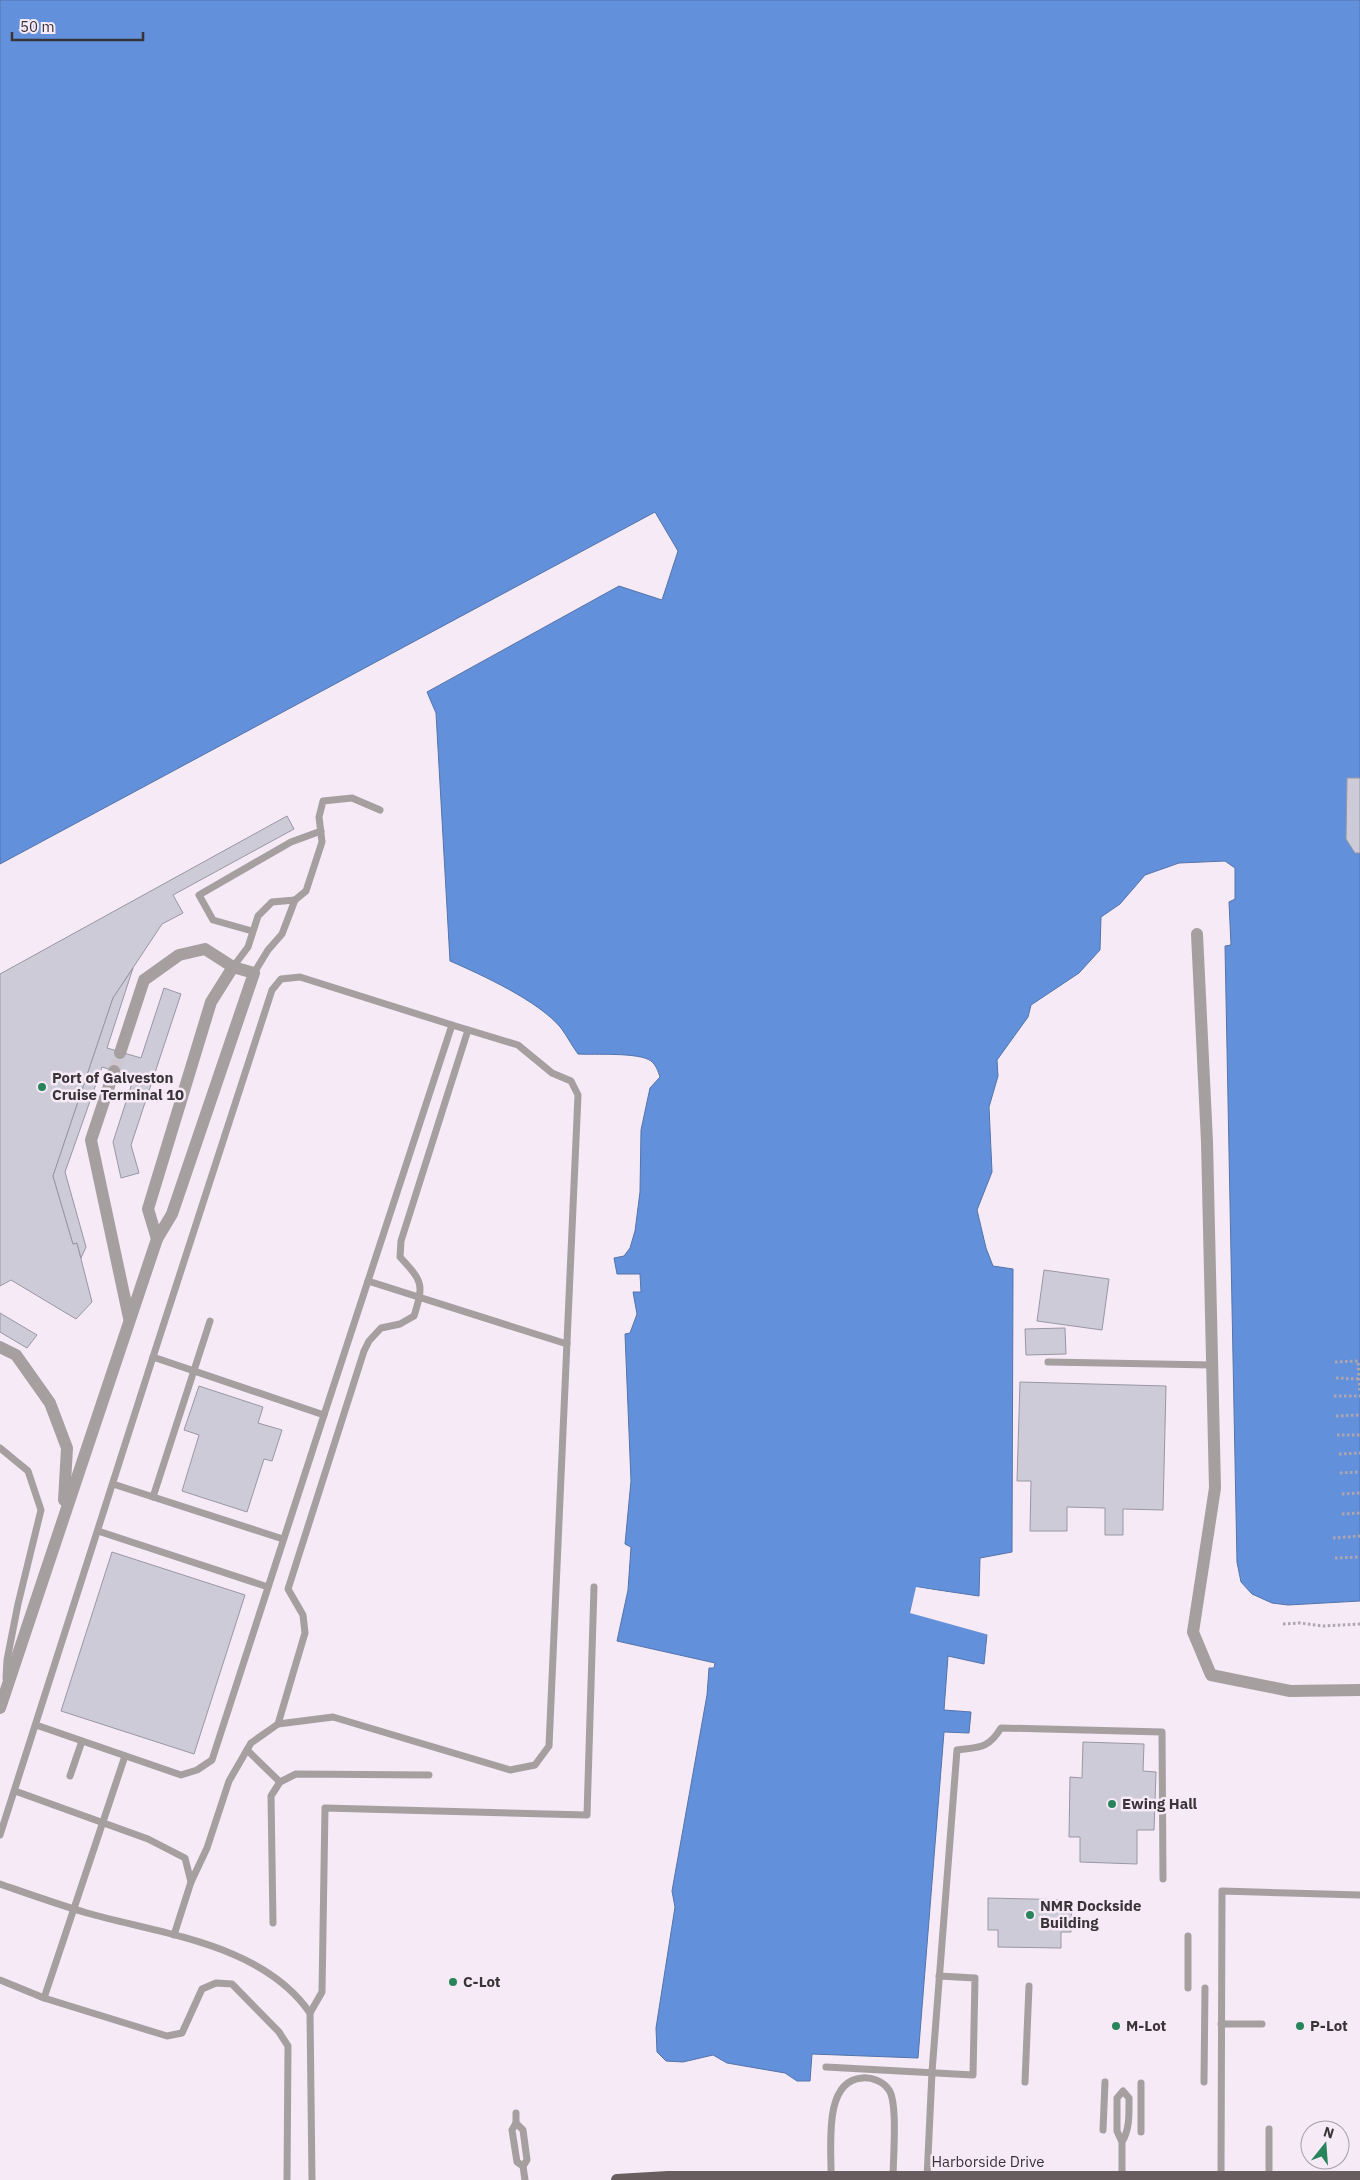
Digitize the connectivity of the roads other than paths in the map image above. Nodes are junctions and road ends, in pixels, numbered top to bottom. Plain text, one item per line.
1 (380, 810) dead end
2 (321, 831) junction
3 (295, 900) junction
4 (252, 931) junction
5 (1197, 934) dead end
6 (233, 967) junction
7 (254, 973) junction
8 (452, 1025) junction
9 (468, 1030) junction
10 (120, 1053) tunnel mouth
11 (114, 1071) tunnel mouth
12 (157, 1239) junction
13 (368, 1282) junction
14 (420, 1298) junction
15 (130, 1319) junction
16 (210, 1321) dead end
17 (567, 1344) junction
18 (0, 1347) edge
19 (153, 1357) junction
20 (1048, 1362) dead end
21 (1212, 1364) junction
22 (193, 1370) junction
23 (324, 1414) junction
24 (0, 1448) edge
25 (113, 1484) junction
26 (153, 1497) junction
27 (63, 1519) junction
28 (98, 1531) junction
29 (283, 1539) junction
30 (268, 1587) junction
31 (594, 1587) dead end
32 (6, 1690) junction
33 (1360, 1690) edge
34 (0, 1708) edge
35 (278, 1724) junction
36 (36, 1725) junction
37 (82, 1741) junction
38 (247, 1750) junction
39 (125, 1756) junction
40 (430, 1775) dead end
41 (70, 1776) dead end
42 (280, 1782) junction
43 (15, 1791) junction
44 (101, 1822) junction
45 (0, 1835) edge
46 (1163, 1879) dead end
47 (191, 1882) junction
48 (0, 1884) edge
49 (1360, 1895) edge
50 (73, 1909) junction
51 (273, 1924) dead end
52 (174, 1936) junction
53 (1188, 1936) dead end
54 (939, 1976) junction
55 (0, 1980) edge
56 (1029, 1986) dead end
57 (1188, 1988) dead end
58 (1205, 1988) dead end
59 (44, 1998) junction
60 (310, 2013) junction
61 (1222, 2024) junction
62 (1262, 2024) dead end
63 (826, 2067) dead end
64 (932, 2072) junction
65 (1025, 2082) dead end
66 (1105, 2082) dead end
67 (1141, 2082) dead end
68 (1204, 2082) dead end
69 (516, 2113) dead end
70 (516, 2123) junction
71 (1269, 2129) dead end
72 (1103, 2130) dead end
73 (1141, 2132) dead end
74 (1122, 2142) junction
75 (523, 2166) junction
76 (1221, 2177) junction
77 (1269, 2177) junction
78 (1360, 2177) edge
79 (831, 2178) junction
80 (893, 2178) junction
81 (927, 2178) junction
82 (795, 2179) edge
83 (1122, 2179) edge
84 (287, 2180) edge
85 (312, 2180) edge
86 (525, 2180) edge
87 (617, 2180) edge

1 - 2 lane
2 - 3 lane
2 - 4 lane
3 - 4 lane
3 - 7 lane
4 - 6 lane
5 - 21 street
6 - 7 street
6 - 10 street
6 - 12 street
7 - 12 street
8 - 9 lane
8 - 13 lane
8 - 19 lane
9 - 14 lane
9 - 17 lane
11 - 15 street
12 - 15 street
13 - 14 lane
13 - 23 lane
14 - 17 lane
14 - 35 lane
15 - 27 street
16 - 22 lane
17 - 35 lane
18 - 27 street
19 - 22 lane
19 - 25 lane
20 - 21 lane
21 - 33 street
22 - 23 lane
22 - 26 lane
23 - 29 lane
24 - 32 lane
25 - 26 lane
25 - 28 lane
26 - 29 lane
27 - 32 street
28 - 30 lane
28 - 36 lane
29 - 30 lane
30 - 39 lane
31 - 60 lane
32 - 34 street
35 - 38 lane
36 - 37 lane
36 - 43 lane
37 - 39 lane
37 - 41 lane
38 - 42 lane
38 - 47 lane
39 - 44 lane
40 - 42 lane
42 - 51 lane
43 - 44 lane
43 - 45 lane
44 - 47 lane
44 - 50 lane
46 - 54 lane
47 - 52 lane
48 - 50 lane
49 - 61 lane
50 - 52 lane
50 - 59 lane
52 - 60 lane
53 - 57 lane
54 - 64 lane
54 - 64 lane
55 - 59 lane
56 - 65 lane
58 - 68 lane
59 - 84 lane
60 - 85 lane
61 - 62 lane
61 - 76 lane
63 - 64 lane
64 - 81 lane
66 - 72 lane
67 - 73 lane
69 - 70 lane
70 - 75 lane
70 - 75 lane
71 - 77 lane
74 - 74 lane
74 - 83 lane
75 - 86 lane
76 - 77 main road, Harborside Drive
76 - 83 main road, Harborside Drive
77 - 78 main road, Harborside Drive
79 - 80 main road, Harborside Drive
79 - 80 lane
79 - 82 main road, Harborside Drive
80 - 81 main road, Harborside Drive
81 - 83 main road, Harborside Drive
82 - 87 main road, Harborside Drive

